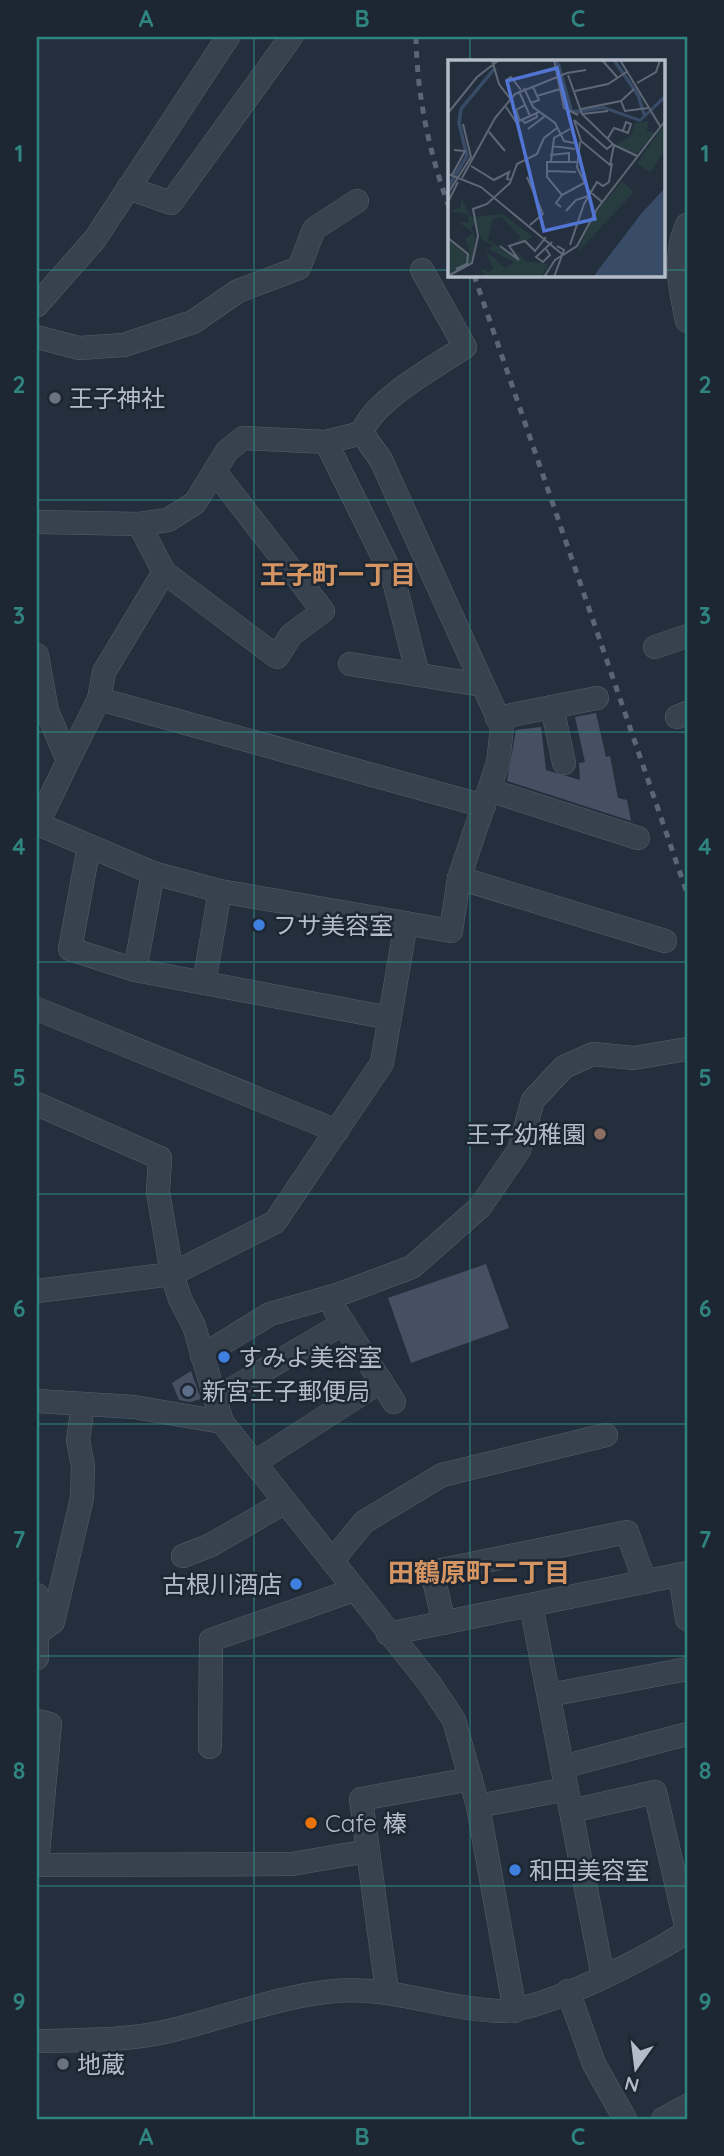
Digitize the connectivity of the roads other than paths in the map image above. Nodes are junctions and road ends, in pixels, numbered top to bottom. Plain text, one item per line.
1 (228, 37) edge
2 (290, 37) edge
3 (128, 188) junction
4 (358, 201) dead end
5 (687, 225) edge
6 (422, 270) dead end
7 (37, 305) edge
8 (687, 321) edge
9 (37, 337) edge
10 (362, 433) junction
11 (326, 442) junction
12 (216, 473) junction
13 (37, 522) edge
14 (139, 524) junction
15 (164, 572) junction
16 (687, 636) edge
17 (655, 647) dead end
18 (37, 654) edge
19 (350, 664) dead end
20 (418, 675) junction
21 (482, 685) junction
22 (597, 698) dead end
23 (99, 699) junction
24 (552, 707) junction
25 (497, 718) junction
26 (68, 761) junction
27 (564, 763) dead end
28 (486, 798) junction
29 (37, 825) edge
30 (638, 838) dead end
31 (89, 846) junction
32 (153, 873) junction
33 (459, 878) junction
34 (220, 891) junction
35 (406, 923) junction
36 (665, 941) dead end
37 (135, 970) junction
38 (204, 983) junction
39 (37, 1009) edge
40 (390, 1018) junction
41 (681, 1051) edge
42 (37, 1104) edge
43 (337, 1131) junction
44 (172, 1274) junction
45 (37, 1291) edge
46 (327, 1298) junction
47 (344, 1324) junction
48 (202, 1356) junction
49 (381, 1381) junction
50 (215, 1399) junction
51 (37, 1401) edge
52 (394, 1402) dead end
53 (83, 1404) junction
54 (222, 1422) junction
55 (606, 1435) dead end
56 (254, 1463) junction
57 (285, 1502) junction
58 (183, 1556) dead end
59 (332, 1561) junction
60 (684, 1574) edge
61 (645, 1582) junction
62 (354, 1590) junction
63 (37, 1595) edge
64 (531, 1605) junction
65 (687, 1619) edge
66 (444, 1623) junction
67 (39, 1632) junction
68 (388, 1634) junction
69 (37, 1658) edge
70 (687, 1669) edge
71 (549, 1695) junction
72 (37, 1721) edge
73 (687, 1734) edge
74 (210, 1747) dead end
75 (471, 1779) junction
76 (567, 1789) junction
77 (478, 1806) junction
78 (368, 1851) junction
79 (37, 1865) edge
80 (687, 1930) edge
81 (603, 1976) junction
82 (387, 1991) junction
83 (568, 1991) junction
84 (515, 2011) junction
85 (37, 2041) edge
86 (687, 2106) edge
87 (625, 2119) edge
88 (663, 2119) edge

1 - 3 street
2 - 3 street
3 - 7 street
4 - 9 street
5 - 8 street
6 - 10 street
10 - 11 street
10 - 21 street
11 - 12 street
11 - 20 street
12 - 14 street
12 - 15 street
13 - 14 street
14 - 15 street
15 - 23 street
16 - 17 street
18 - 26 street
19 - 20 street
20 - 21 street
21 - 25 street
22 - 24 street
23 - 26 street
23 - 28 street
24 - 25 street
24 - 27 street
25 - 28 street
26 - 29 street
28 - 30 street
28 - 33 street
29 - 31 street
31 - 32 street
31 - 37 street
32 - 34 street
32 - 37 street
33 - 35 street
33 - 36 street
34 - 35 street
34 - 38 street
35 - 40 street
37 - 38 street
38 - 40 street
39 - 43 street
40 - 43 street
41 - 46 street
42 - 44 street
43 - 44 street
44 - 45 street
44 - 48 street
46 - 47 street
46 - 48 street
47 - 49 street
47 - 50 street
48 - 50 street
49 - 52 street
49 - 56 street
50 - 54 street
51 - 53 street
53 - 54 street
53 - 67 street
54 - 56 street
55 - 59 street
56 - 57 street
57 - 58 street
57 - 59 street
59 - 62 street
60 - 61 street
60 - 65 street
61 - 64 street
61 - 66 street
62 - 68 street
62 - 74 street
63 - 67 street
64 - 66 street
64 - 71 street
66 - 68 street
67 - 69 street
68 - 75 street
70 - 71 street
71 - 76 street
72 - 79 street
73 - 76 street
75 - 77 street
75 - 78 street
76 - 77 street
76 - 80 street
76 - 81 street
77 - 84 street
78 - 79 street
78 - 82 street
80 - 81 street
81 - 83 street
82 - 84 street
82 - 85 street
83 - 84 street
83 - 87 street
86 - 88 street

